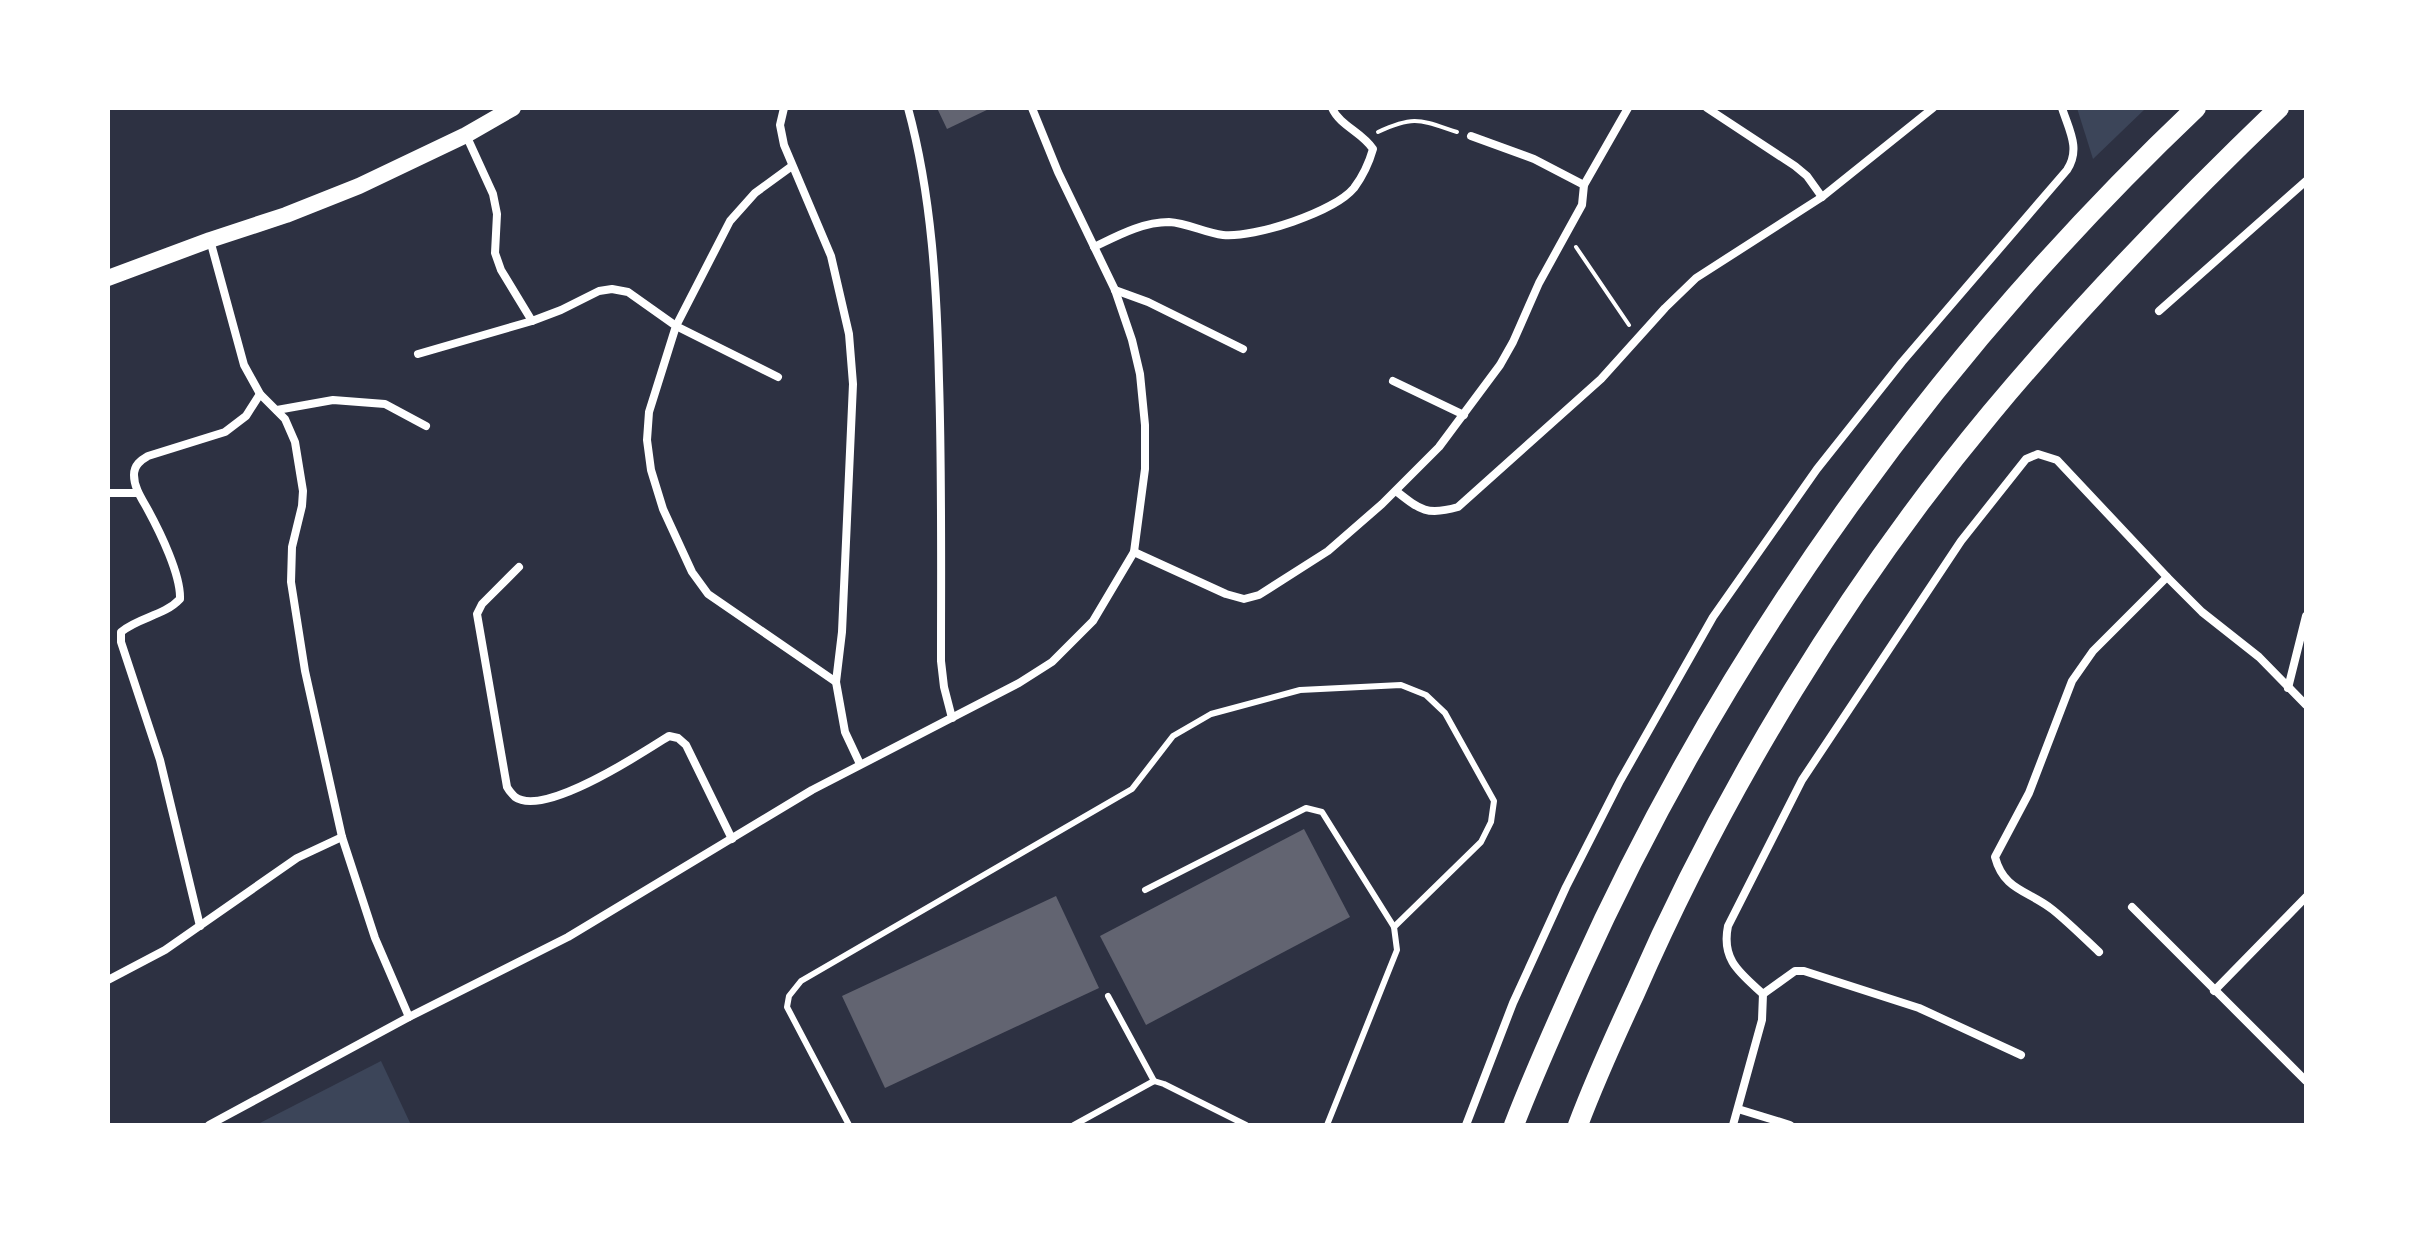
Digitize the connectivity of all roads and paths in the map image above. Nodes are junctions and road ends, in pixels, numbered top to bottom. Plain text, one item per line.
1 (513, 108) edge
2 (784, 108) edge
3 (908, 108) edge
4 (1032, 108) edge
5 (1332, 108) edge
6 (1628, 108) edge
7 (1707, 108) edge
8 (1933, 108) edge
9 (2062, 108) edge
10 (2196, 108) edge
11 (2279, 108) edge
12 (466, 135) junction
13 (1471, 136) joint
14 (1365, 138) junction
15 (792, 166) junction
16 (2306, 181) edge
17 (1584, 185) junction
18 (1822, 197) junction
19 (1566, 235) junction
20 (210, 240) junction
21 (1094, 247) junction
22 (108, 278) edge
23 (1115, 290) junction
24 (2159, 311) dead end
25 (532, 321) junction
26 (676, 326) junction
27 (1637, 337) junction
28 (1243, 349) dead end
29 (418, 354) dead end
30 (778, 377) dead end
31 (1393, 381) dead end
32 (260, 394) junction
33 (277, 410) junction
34 (1464, 415) junction
35 (426, 426) dead end
36 (1396, 491) junction
37 (108, 493) edge
38 (138, 493) junction
39 (1134, 552) junction
40 (519, 567) dead end
41 (2167, 577) junction
42 (2306, 616) edge
43 (836, 682) junction
44 (2288, 688) junction
45 (2306, 705) edge
46 (952, 718) junction
47 (860, 764) junction
48 (342, 837) junction
49 (732, 839) junction
50 (1145, 890) dead end
51 (2306, 897) edge
52 (2132, 907) dead end
53 (200, 926) junction
54 (1394, 927) junction
55 (2099, 952) dead end
56 (108, 980) edge
57 (2214, 991) junction
58 (1763, 994) junction
59 (1108, 996) dead end
60 (409, 1017) junction
61 (2021, 1055) dead end
62 (1154, 1081) junction
63 (2306, 1081) edge
64 (1738, 1109) junction
65 (209, 1125) edge
66 (849, 1125) edge
67 (1074, 1125) edge
68 (1246, 1125) edge
69 (1327, 1125) edge
70 (1466, 1125) edge
71 (1514, 1125) edge
72 (1578, 1125) edge
73 (1733, 1125) edge
74 (1790, 1125) edge

1 - 12 main road
2 - 15 street
3 - 46 street
4 - 21 street
5 - 14 street
6 - 17 street
7 - 18 street
8 - 18 street
9 - 70 street
10 - 71 highway
11 - 72 highway
12 - 20 main road
12 - 25 street
13 - 14 path
13 - 17 street
14 - 21 street
15 - 26 street
15 - 43 street
16 - 24 street
17 - 19 street
18 - 27 street
19 - 27 path
19 - 34 street
20 - 22 main road
20 - 32 street
21 - 23 street
23 - 28 street
23 - 39 street
25 - 26 street
25 - 29 street
26 - 30 street
26 - 43 street
27 - 36 street
31 - 34 street
32 - 33 street
32 - 38 street
33 - 35 street
33 - 48 street
34 - 36 street
36 - 39 street
37 - 38 street
38 - 53 street
39 - 46 street
40 - 49 street
41 - 44 street
41 - 55 street
41 - 58 street
42 - 44 street
43 - 47 street
44 - 45 street
46 - 47 street
47 - 49 street
48 - 53 street
48 - 60 street
49 - 60 street
50 - 54 lane
51 - 57 street
52 - 57 street
53 - 56 street
54 - 66 lane
54 - 69 lane
57 - 63 street
58 - 61 street
58 - 64 street
59 - 62 lane
60 - 65 street
62 - 67 lane
62 - 68 lane
64 - 73 street
64 - 74 street

